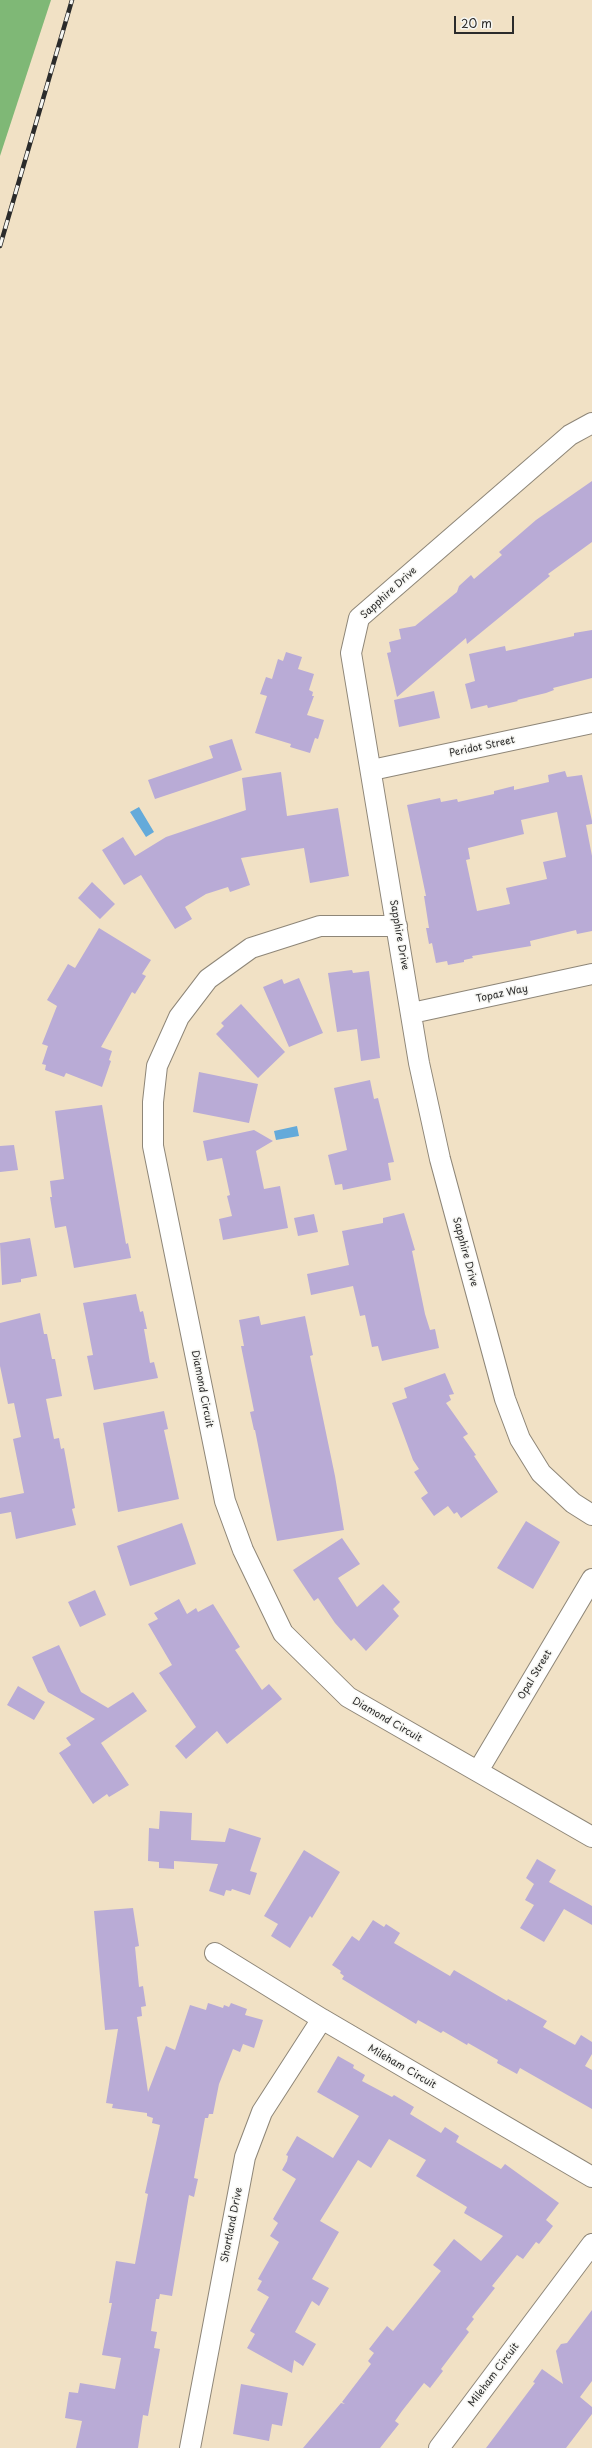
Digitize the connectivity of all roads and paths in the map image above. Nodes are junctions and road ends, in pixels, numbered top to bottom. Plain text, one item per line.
1 (592, 423) edge
2 (592, 723) edge
3 (372, 770) junction
4 (397, 926) junction
5 (592, 974) edge
6 (412, 1013) junction
7 (592, 1515) edge
8 (592, 1578) edge
9 (478, 1771) junction
10 (592, 1837) edge
11 (215, 1952) dead end
12 (322, 2019) junction
13 (592, 2177) edge
14 (592, 2244) edge
15 (190, 2448) edge
16 (439, 2448) edge

1 - 3 street, Sapphire Drive
2 - 3 street, Peridot Street
3 - 4 street, Sapphire Drive
4 - 6 street, Sapphire Drive
4 - 9 street, Diamond Circuit
5 - 6 street, Topaz Way
6 - 7 street, Sapphire Drive
8 - 9 street, Opal Street
9 - 10 street, Diamond Circuit
11 - 12 street, Mileham Circuit
12 - 13 street, Mileham Circuit
12 - 15 street, Shortland Drive
14 - 16 street, Mileham Circuit

